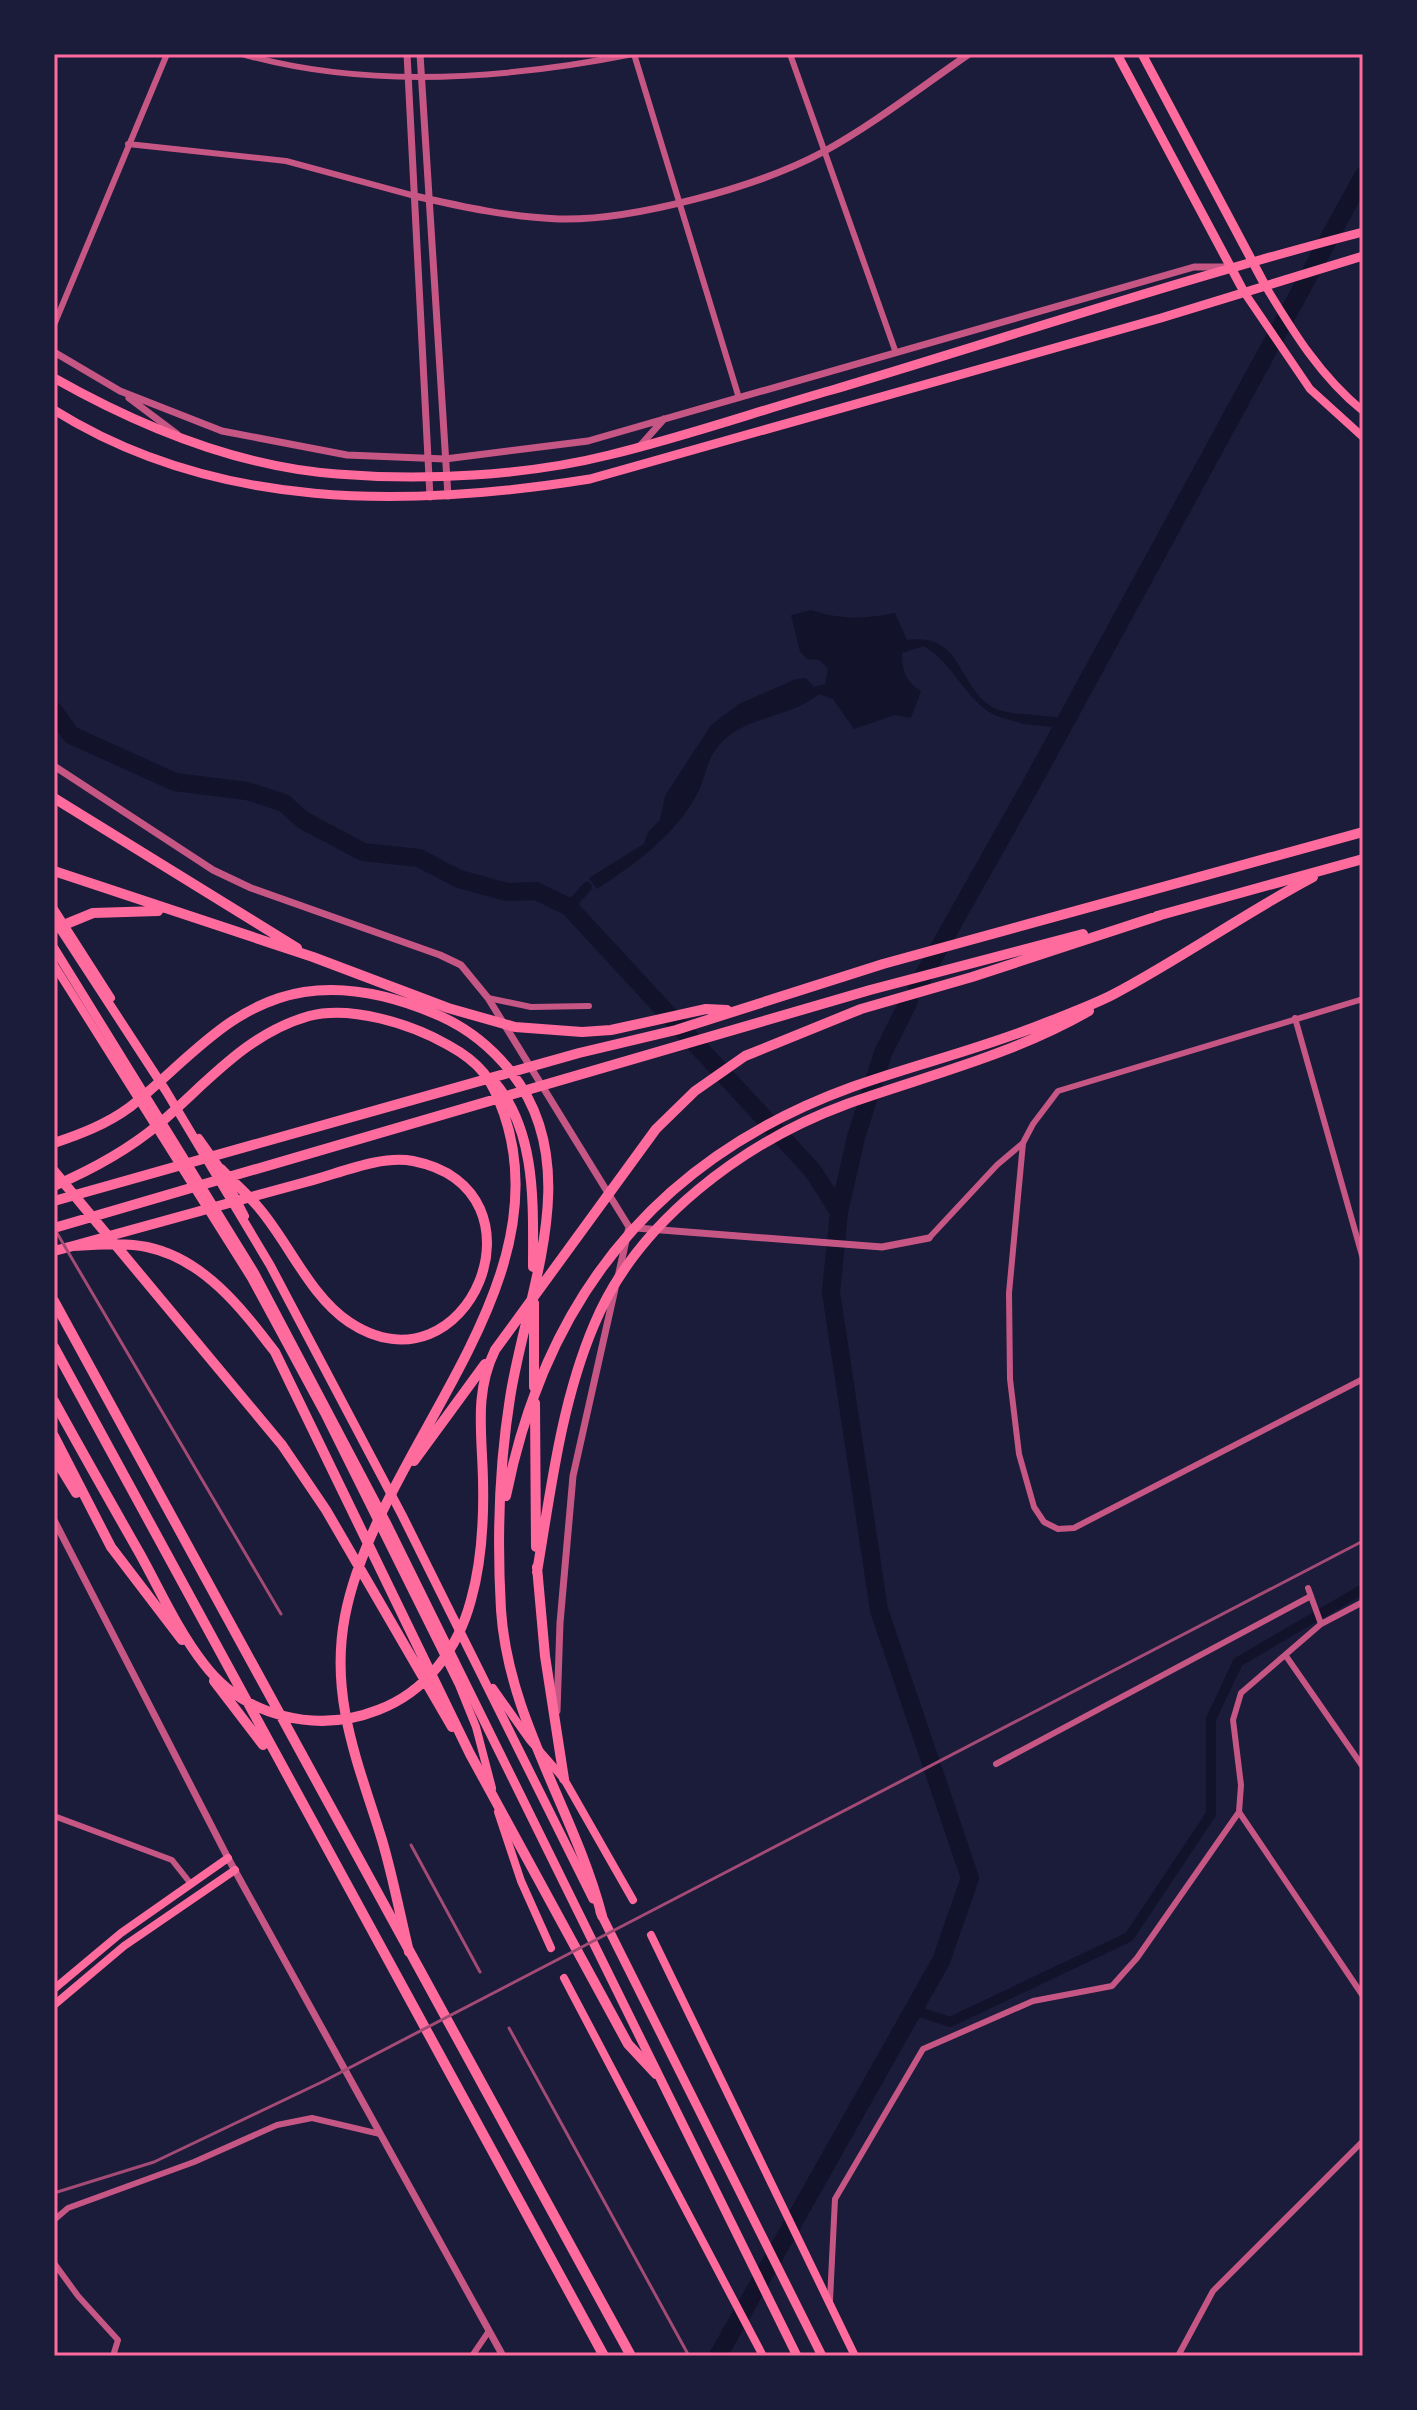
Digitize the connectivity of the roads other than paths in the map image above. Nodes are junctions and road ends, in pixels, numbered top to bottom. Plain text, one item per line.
1 (167, 54) edge
2 (242, 54) edge
3 (407, 54) edge
4 (420, 54) edge
5 (634, 54) edge
6 (790, 54) edge
7 (969, 54) edge
8 (1117, 54) edge
9 (1142, 54) edge
10 (422, 75) junction
11 (408, 76) junction
12 (128, 144) junction
13 (823, 152) junction
14 (415, 196) junction
15 (429, 199) junction
16 (681, 201) junction
17 (1363, 232) edge
18 (1363, 256) edge
19 (1250, 261) junction
20 (1229, 267) junction
21 (1266, 287) junction
22 (1244, 292) junction
23 (54, 325) edge
24 (977, 330) junction
25 (1001, 340) junction
26 (54, 352) edge
27 (896, 353) junction
28 (54, 378) edge
29 (120, 391) junction
30 (739, 398) junction
31 (54, 410) edge
32 (1363, 411) edge
33 (665, 418) junction
34 (1363, 437) edge
35 (182, 438) junction
36 (639, 447) junction
37 (445, 459) junction
38 (429, 460) junction
39 (446, 475) junction
40 (429, 476) junction
41 (448, 496) junction
42 (430, 497) junction
43 (54, 766) edge
44 (54, 798) edge
45 (1363, 832) edge
46 (1363, 859) edge
47 (1329, 868) junction
48 (54, 871) edge
49 (54, 909) edge
50 (168, 911) junction
51 (1161, 915) junction
52 (54, 919) edge
53 (54, 929) edge
54 (54, 948) edge
55 (313, 957) junction
56 (54, 965) edge
57 (1114, 994) junction
58 (488, 998) junction
59 (1363, 999) edge
60 (589, 1006) dead end
61 (737, 1010) junction
62 (1295, 1018) junction
63 (487, 1073) junction
64 (54, 1143) edge
65 (1023, 1143) junction
66 (221, 1169) junction
67 (54, 1171) edge
68 (54, 1186) edge
69 (54, 1201) edge
70 (629, 1227) junction
71 (54, 1228) edge
72 (929, 1238) joint
73 (73, 1246) junction
74 (54, 1251) edge
75 (1363, 1259) edge
76 (54, 1301) edge
77 (54, 1347) edge
78 (495, 1350) junction
79 (1363, 1379) edge
80 (54, 1401) edge
81 (54, 1436) edge
82 (54, 1457) edge
83 (396, 1485) junction
84 (54, 1520) edge
85 (500, 1545) junction
86 (111, 1547) junction
87 (537, 1572) junction
88 (1308, 1588) dead end
89 (1311, 1596) junction
90 (1363, 1602) edge
91 (1321, 1624) junction
92 (1286, 1656) junction
93 (557, 1717) junction
94 (470, 1754) junction
95 (996, 1764) dead end
96 (1363, 1767) edge
97 (280, 1768) junction
98 (564, 1779) junction
99 (1239, 1812) junction
100 (54, 1816) edge
101 (228, 1858) junction
102 (235, 1870) junction
103 (191, 1884) junction
104 (633, 1900) dead end
105 (602, 1916) junction
106 (651, 1935) dead end
107 (551, 1948) dead end
108 (409, 1952) junction
109 (564, 1978) dead end
110 (54, 1989) edge
111 (1363, 1996) edge
112 (54, 2005) edge
113 (656, 2074) junction
114 (380, 2134) junction
115 (1363, 2141) edge
116 (54, 2220) edge
117 (54, 2263) edge
118 (830, 2305) junction
119 (489, 2331) junction
120 (762, 2354) edge
121 (113, 2356) edge
122 (472, 2356) edge
123 (503, 2356) edge
124 (604, 2356) edge
125 (631, 2356) edge
126 (797, 2356) edge
127 (822, 2356) edge
128 (855, 2356) edge
129 (1178, 2356) edge

1 - 12 street
2 - 11 street
3 - 11 street
4 - 10 street
5 - 10 street
5 - 16 street
6 - 13 street
7 - 13 street
8 - 20 main road
9 - 19 main road
10 - 11 street
10 - 15 street
11 - 14 street
12 - 14 street
12 - 23 street
13 - 16 street
13 - 27 street
14 - 15 street
14 - 38 street
15 - 16 street
15 - 37 street
16 - 30 street
17 - 19 main road
18 - 21 main road
19 - 20 main road
19 - 21 main road
20 - 22 main road
20 - 24 street
20 - 25 main road
21 - 22 main road
21 - 32 main road
22 - 34 main road
22 - 41 main road
24 - 25 street
24 - 27 street
25 - 36 main road
26 - 29 street
27 - 30 street
28 - 35 main road
29 - 35 street
29 - 38 street
30 - 33 street
31 - 42 main road
33 - 36 street
33 - 37 street
35 - 40 main road
36 - 39 main road
37 - 38 street
37 - 39 street
38 - 40 street
39 - 40 main road
39 - 41 street
40 - 42 street
41 - 42 main road
43 - 58 street
44 - 55 highway
45 - 61 highway
46 - 47 highway
47 - 51 highway
47 - 57 highway
48 - 50 highway
49 - 66 main road
50 - 53 highway
50 - 55 highway
51 - 71 highway
51 - 78 highway
52 - 105 main road
54 - 113 main road
55 - 61 highway
56 - 107 main road
57 - 85 highway
57 - 87 highway
58 - 60 street
58 - 70 street
59 - 62 street
61 - 69 highway
62 - 65 street
62 - 75 street
63 - 68 highway
63 - 83 highway
63 - 87 highway
64 - 85 highway
65 - 72 street
65 - 79 street
66 - 73 highway
66 - 98 main road
67 - 94 highway
70 - 72 street
70 - 93 street
73 - 74 highway
73 - 94 highway
76 - 108 highway
77 - 97 highway
78 - 80 highway
78 - 83 highway
81 - 86 highway
82 - 86 highway
83 - 108 highway
84 - 101 street
85 - 105 highway
86 - 97 highway
87 - 93 highway
88 - 89 street
89 - 91 street
89 - 95 street
90 - 91 street
91 - 92 street
92 - 96 street
92 - 99 street
93 - 98 highway
94 - 113 highway
97 - 124 highway
98 - 104 main road
99 - 111 street
99 - 118 street
100 - 103 street
101 - 102 street
101 - 103 main road
102 - 112 main road
102 - 114 street
103 - 110 main road
105 - 127 main road
106 - 118 main road
108 - 125 highway
109 - 120 main road
113 - 126 main road
114 - 116 street
114 - 119 street
115 - 129 street
117 - 121 street
118 - 128 main road
119 - 122 street
119 - 123 street

